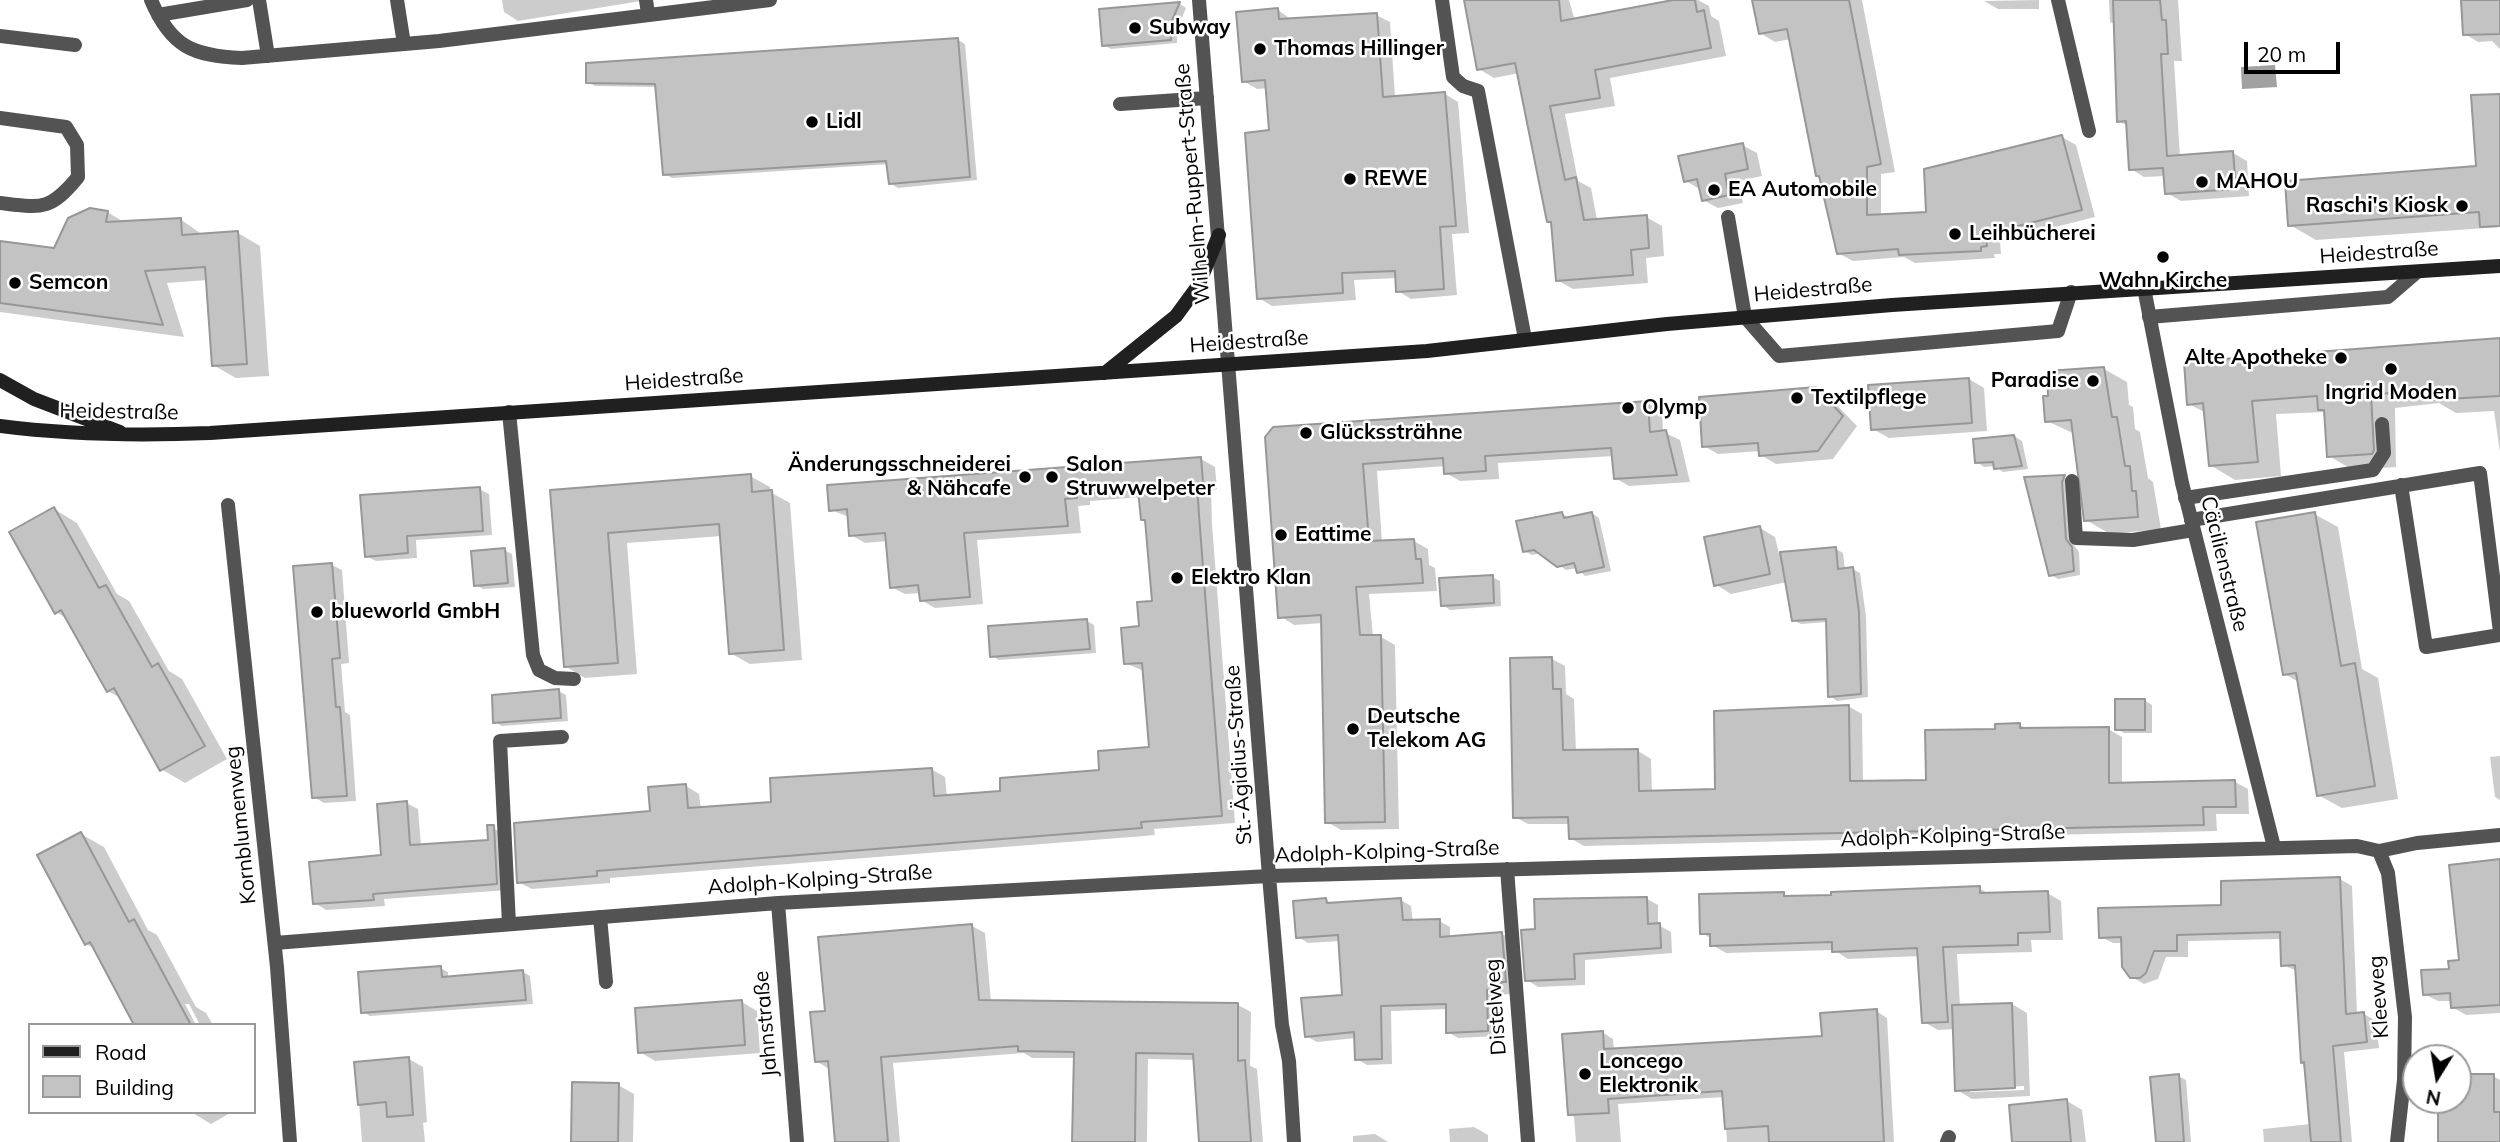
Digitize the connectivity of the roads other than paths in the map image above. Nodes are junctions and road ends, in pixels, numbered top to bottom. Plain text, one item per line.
1 (151, 0) edge
2 (247, 0) edge
3 (259, 0) edge
4 (397, 0) edge
5 (770, 0) edge
6 (1199, 0) edge
7 (1441, 0) edge
8 (2058, 0) edge
9 (647, 7) edge
10 (158, 15) junction
11 (0, 36) edge
12 (404, 44) junction
13 (75, 45) dead end
14 (268, 56) junction
15 (1207, 97) junction
16 (1120, 104) dead end
17 (0, 118) edge
18 (2089, 131) dead end
19 (0, 203) edge
20 (1728, 217) dead end
21 (1219, 235) junction
22 (2500, 266) edge
23 (2417, 272) junction
24 (2144, 288) junction
25 (2071, 292) junction
26 (1745, 317) junction
27 (2148, 317) junction
28 (1525, 340) junction
29 (1228, 365) junction
30 (1105, 373) junction
31 (0, 380) edge
32 (509, 412) junction
33 (2382, 424) dead end
34 (0, 426) edge
35 (131, 436) junction
36 (2072, 481) dead end
37 (2402, 485) junction
38 (2185, 498) junction
39 (228, 505) dead end
40 (2192, 525) junction
41 (2500, 634) edge
42 (574, 679) dead end
43 (562, 737) dead end
44 (2500, 835) edge
45 (2274, 848) junction
46 (2379, 851) junction
47 (1507, 869) junction
48 (1269, 876) junction
49 (778, 903) junction
50 (600, 917) junction
51 (509, 924) junction
52 (275, 943) junction
53 (606, 982) dead end
54 (290, 1142) edge
55 (797, 1142) edge
56 (1294, 1142) edge
57 (1528, 1142) edge
58 (2397, 1142) edge

1 - 10 street
2 - 10 street
3 - 14 street
4 - 12 street
5 - 9 street
6 - 15 street, Wilhelm-Ruppert-Straße
7 - 28 street
8 - 18 street
9 - 12 street
10 - 14 street
11 - 13 street
12 - 14 street
15 - 16 street
15 - 21 street, Wilhelm-Ruppert-Straße
17 - 19 street
20 - 26 street
21 - 29 street, Wilhelm-Ruppert-Straße
21 - 30 main road
22 - 23 main road, Heidestraße
23 - 24 main road, Heidestraße
23 - 27 street
24 - 25 main road, Heidestraße
24 - 27 street, Cäcilienstraße
25 - 26 main road, Heidestraße
25 - 26 street
26 - 28 main road, Heidestraße
27 - 38 street, Cäcilienstraße
28 - 29 main road, Heidestraße
29 - 30 main road, Heidestraße
29 - 48 street, St.-Ägidius-Straße
30 - 32 main road, Heidestraße
31 - 35 main road
32 - 35 main road, Heidestraße
32 - 42 street
33 - 38 street
34 - 35 main road, Heidestraße
36 - 40 street
37 - 40 street
37 - 41 street
37 - 41 street
38 - 40 street, Cäcilienstraße
39 - 52 street, Kornblumenweg
40 - 45 street, Cäcilienstraße
43 - 51 street
44 - 46 street, Adolph-Kolping-Straße
45 - 46 street, Adolph-Kolping-Straße
45 - 47 street, Adolph-Kolping-Straße
46 - 58 street, Kleeweg
47 - 48 street, Adolph-Kolping-Straße
47 - 57 street, Distelweg
48 - 49 street, Adolph-Kolping-Straße
48 - 56 street, St.-Ägidius-Straße
49 - 50 street, Adolph-Kolping-Straße
49 - 55 street, Jahnstraße
50 - 51 street, Adolph-Kolping-Straße
50 - 53 street
51 - 52 street, Adolph-Kolping-Straße
52 - 54 street, Kornblumenweg

